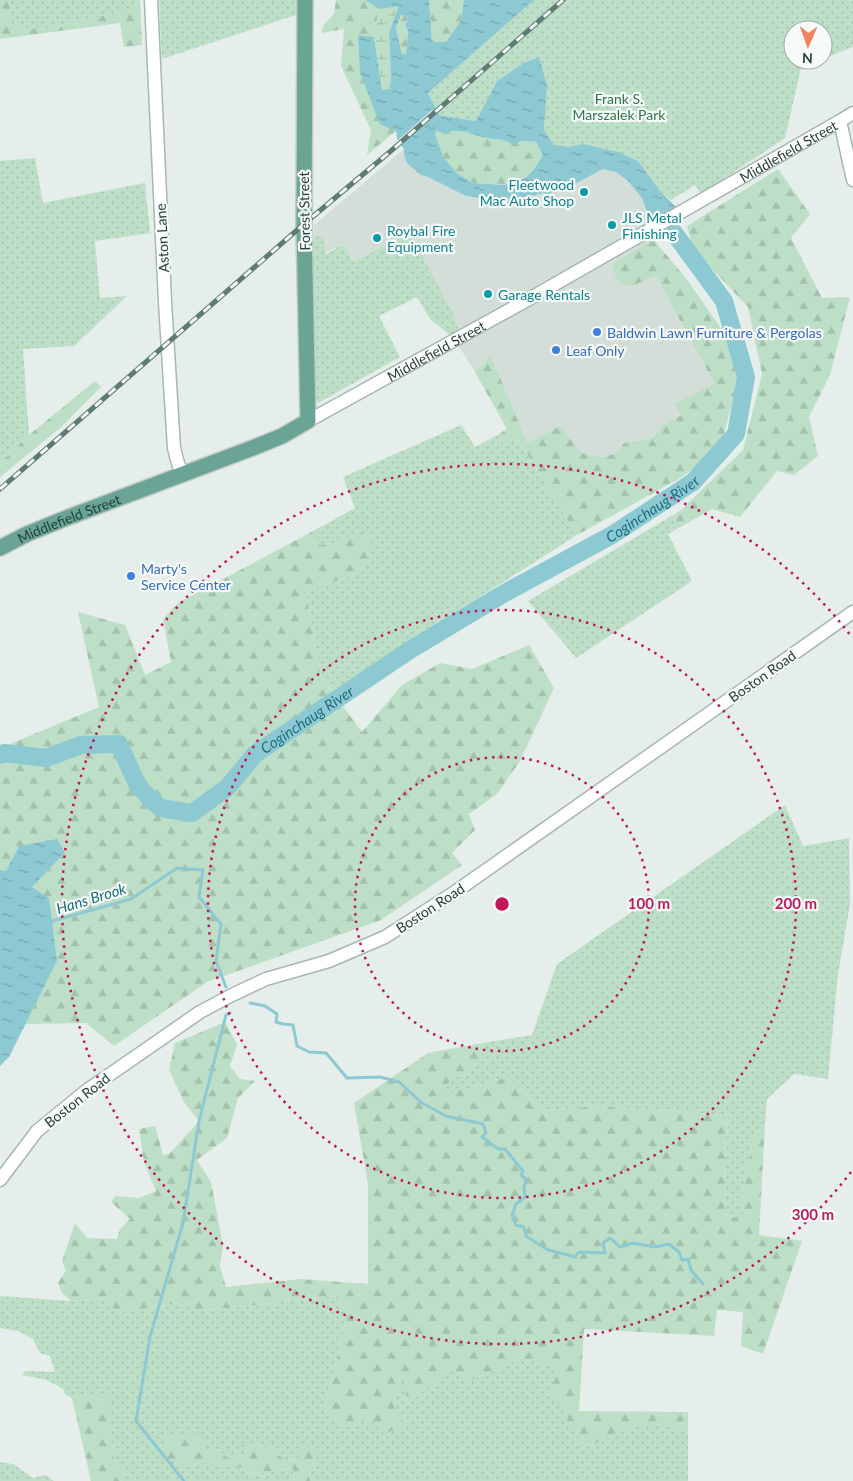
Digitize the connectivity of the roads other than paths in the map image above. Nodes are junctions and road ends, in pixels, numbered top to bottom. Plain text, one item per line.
1 (150, 0) edge
2 (305, 0) edge
3 (853, 113) edge
4 (840, 121) junction
5 (853, 180) edge
6 (308, 422) junction
7 (182, 475) junction
8 (0, 548) edge
9 (853, 612) edge
10 (0, 1180) edge

1 - 7 street, Aston Lane
2 - 6 main road, Forest Street
3 - 4 street, Middlefield Street
4 - 5 street
4 - 6 street, Middlefield Street
6 - 7 main road, Middlefield Street
7 - 8 main road, Middlefield Street
9 - 10 street, Boston Road

